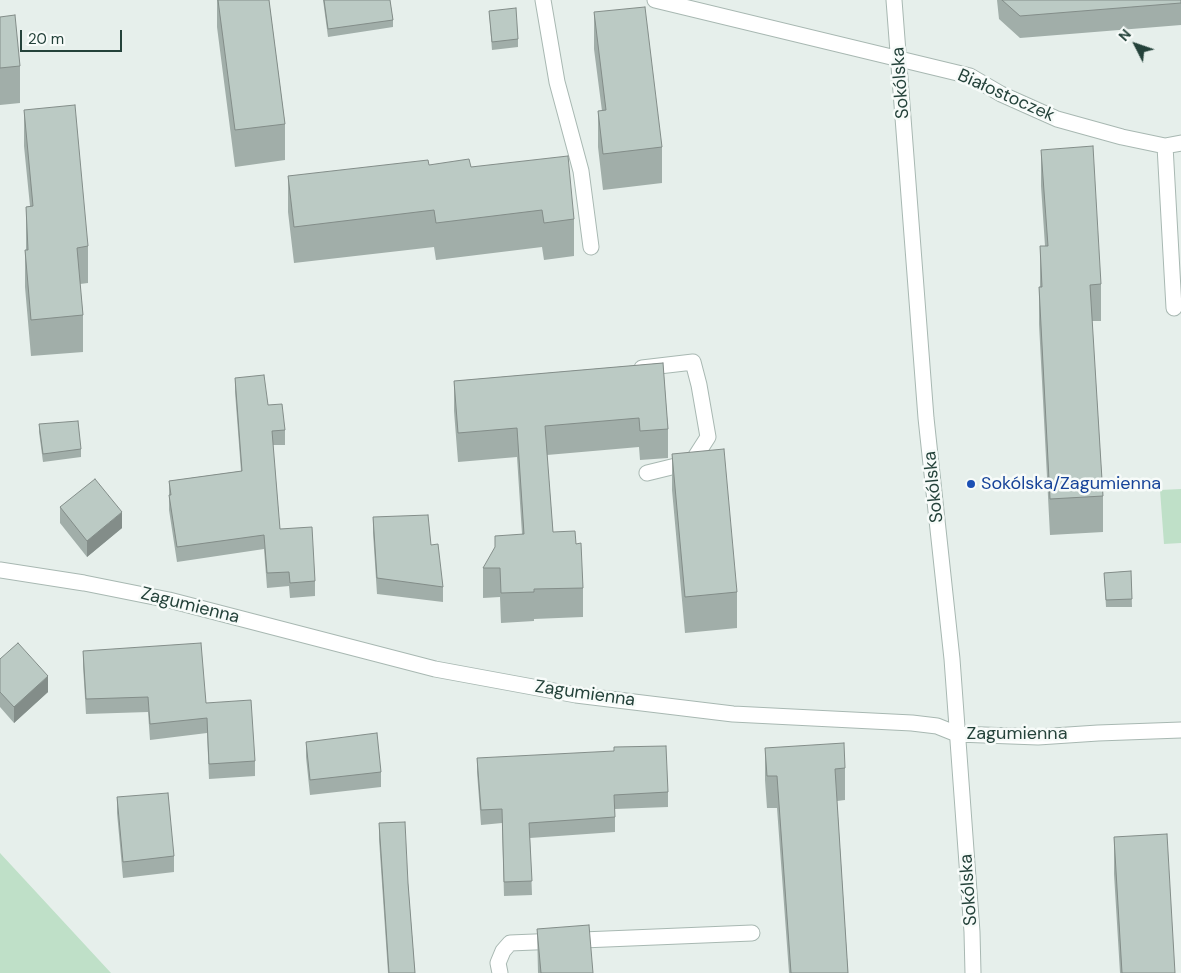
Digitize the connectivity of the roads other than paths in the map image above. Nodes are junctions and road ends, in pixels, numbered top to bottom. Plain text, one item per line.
1 (543, 0) edge
2 (655, 0) edge
3 (894, 0) edge
4 (899, 58) junction
5 (1181, 143) edge
6 (1165, 146) junction
7 (591, 246) dead end
8 (1174, 308) dead end
9 (634, 368) edge
10 (647, 473) dead end
11 (0, 570) edge
12 (1181, 730) edge
13 (957, 734) junction
14 (752, 933) dead end
15 (500, 973) edge
16 (973, 973) edge

1 - 7 street
2 - 4 street, Białostoczek
3 - 4 street, Sokólska
4 - 6 street, Białostoczek
4 - 13 street, Sokólska
5 - 6 street, Białostoczek
6 - 8 street
9 - 10 street
11 - 13 street, Zagumienna
12 - 13 street, Zagumienna
13 - 16 street, Sokólska
14 - 15 street

